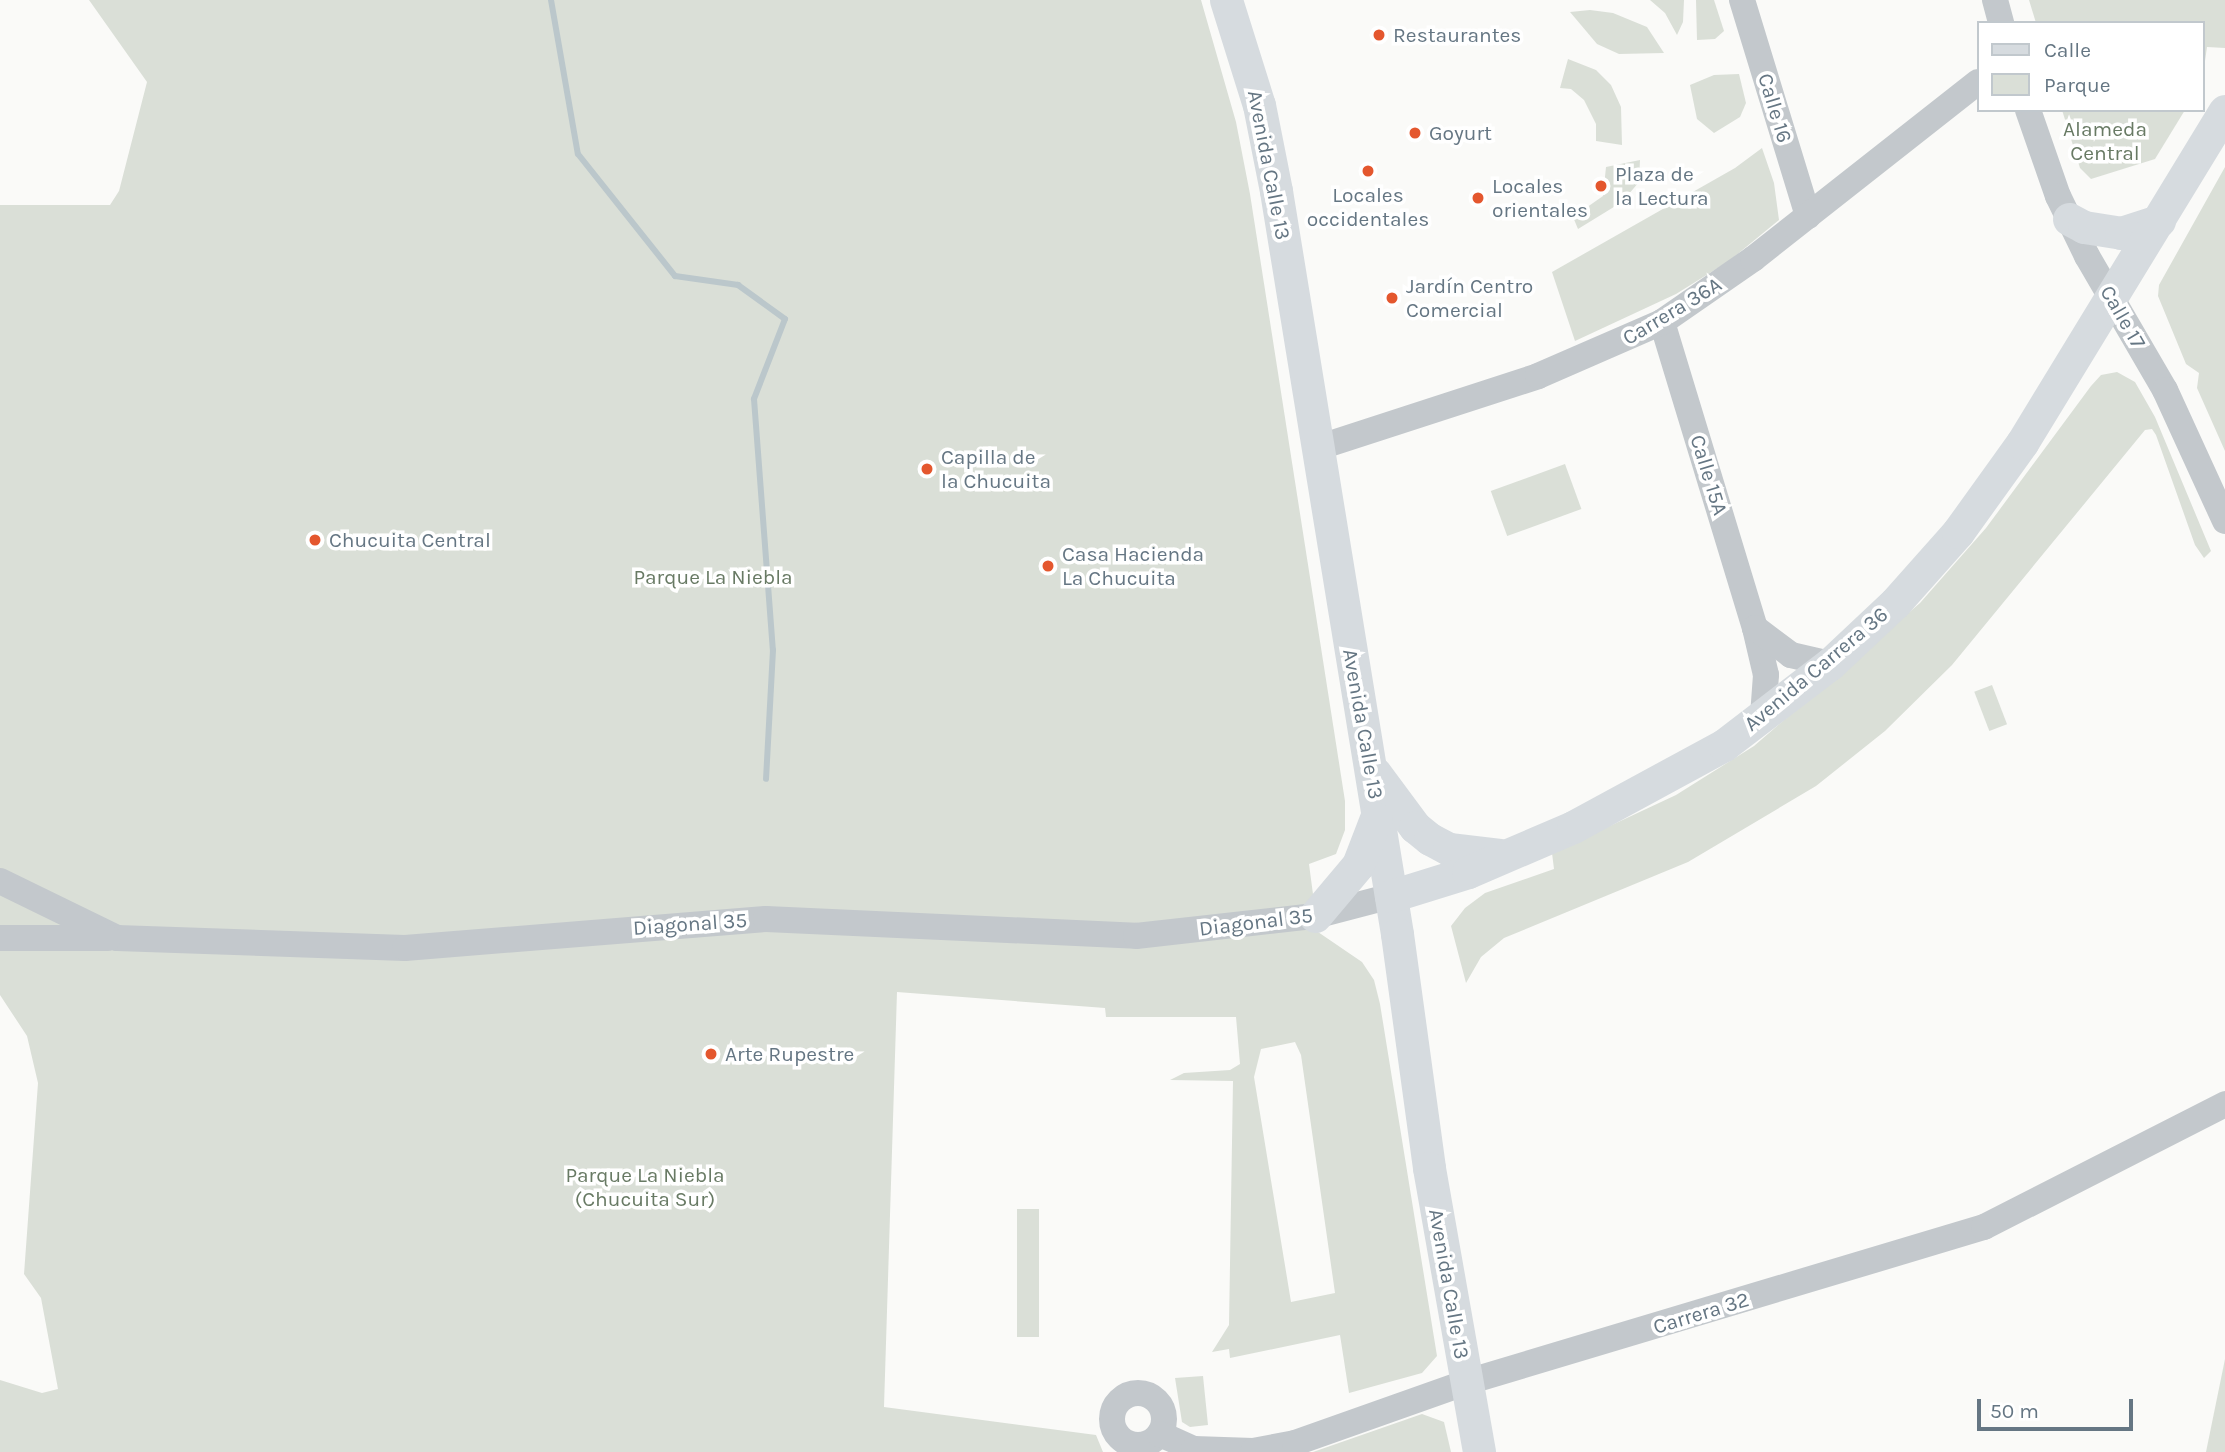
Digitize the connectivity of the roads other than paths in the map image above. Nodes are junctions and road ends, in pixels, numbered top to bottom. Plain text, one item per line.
1 (1226, 0) edge
2 (1742, 0) edge
3 (1995, 0) edge
4 (2000, 21) edge
5 (1976, 84) edge
6 (2225, 111) edge
7 (2029, 112) edge
8 (1808, 216) junction
9 (2069, 219) junction
10 (2159, 221) junction
11 (2112, 297) junction
12 (1662, 323) junction
13 (1317, 448) junction
14 (2225, 521) edge
15 (1755, 628) junction
16 (1830, 664) junction
17 (1763, 716) junction
18 (1370, 766) junction
19 (1378, 812) junction
20 (1510, 855) junction
21 (0, 881) edge
22 (1391, 896) junction
23 (1315, 916) junction
24 (117, 937) junction
25 (0, 938) edge
26 (2225, 1104) edge
27 (1467, 1381) junction
28 (1160, 1434) dead end
29 (1479, 1452) edge

1 - 13 main road, Avenida Calle 13
2 - 8 street, Calle 16
3 - 4 street
5 - 8 street, Carrera 36A
6 - 10 main road, Avenida Carrera 36
7 - 9 street, Calle 17
8 - 12 street, Carrera 36A
9 - 10 main road
9 - 11 street, Calle 17
10 - 11 main road, Avenida Carrera 36
11 - 14 street, Calle 17
11 - 16 main road, Avenida Carrera 36
12 - 13 street, Carrera 36A
12 - 15 street, Calle 15A
13 - 18 main road, Avenida Calle 13
15 - 16 street
15 - 17 street, Calle 15A
16 - 17 main road, Avenida Carrera 36
17 - 20 main road, Avenida Carrera 36
18 - 19 main road, Avenida Calle 13
18 - 20 main road
19 - 22 main road, Avenida Calle 13
19 - 23 main road
20 - 22 main road, Avenida Carrera 36
21 - 24 street, Diagonal 35
22 - 23 street, Diagonal 35
22 - 27 main road, Avenida Calle 13
23 - 24 street, Diagonal 35
24 - 25 street
26 - 27 street, Carrera 32
27 - 28 street, Carrera 32
27 - 29 main road, Avenida Calle 13

